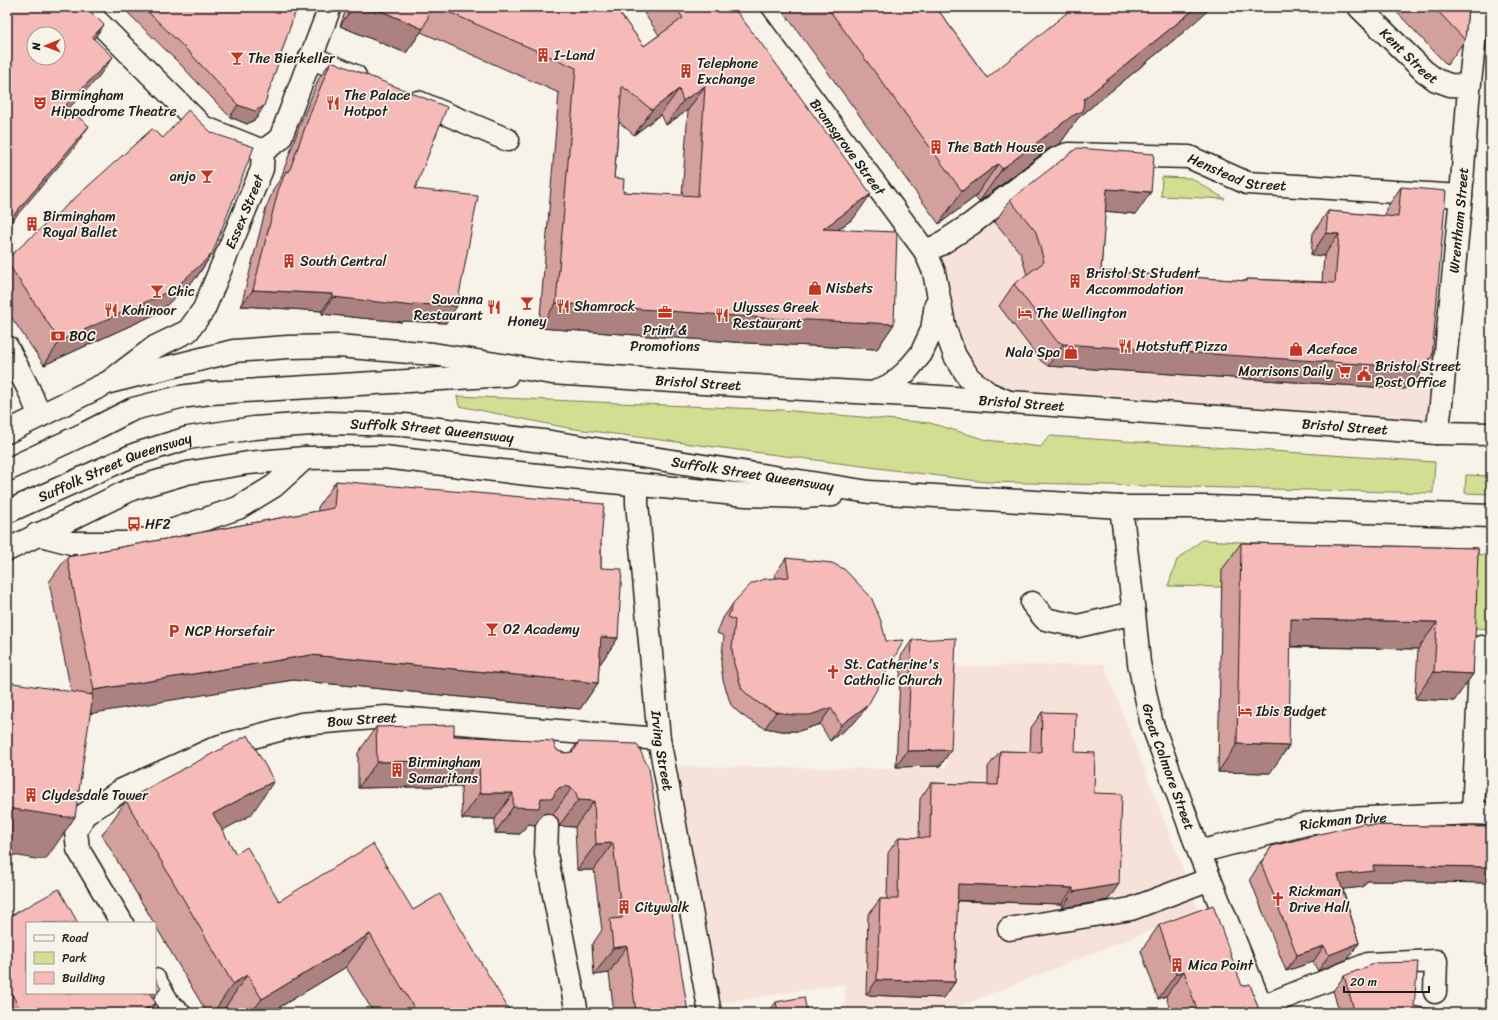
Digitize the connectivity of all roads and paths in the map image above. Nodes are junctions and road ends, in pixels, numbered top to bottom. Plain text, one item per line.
1 (83, 7) edge
2 (330, 7) edge
3 (744, 7) edge
4 (1359, 7) edge
5 (1478, 7) edge
6 (310, 57) junction
7 (376, 85) edge
8 (1469, 86) junction
9 (398, 94) edge
10 (508, 140) dead end
11 (263, 151) junction
12 (1461, 196) junction
13 (925, 251) junction
14 (937, 294) junction
15 (7, 347) edge
16 (552, 372) junction
17 (109, 382) junction
18 (874, 393) junction
19 (1009, 402) junction
20 (40, 416) junction
21 (7, 432) edge
22 (1437, 432) junction
23 (1491, 434) edge
24 (305, 458) junction
25 (7, 470) edge
26 (636, 486) junction
27 (869, 492) junction
28 (1121, 507) junction
29 (7, 512) edge
30 (1491, 516) edge
31 (37, 534) junction
32 (7, 550) edge
33 (1032, 603) dead end
34 (1134, 613) junction
35 (1481, 647) dead end
36 (548, 730) junction
37 (659, 739) junction
38 (547, 753) edge
39 (1482, 813) edge
40 (547, 825) edge
41 (1199, 852) junction
42 (1210, 879) junction
43 (121, 922) edge
44 (1009, 928) dead end
45 (156, 982) edge
46 (1435, 992) dead end
47 (170, 1010) edge
48 (1263, 1010) edge
49 (578, 1013) edge
50 (710, 1013) edge

1 - 11 main road
2 - 6 main road
3 - 13 main road, Bromsgrove Street
4 - 8 main road, Kent Street
5 - 8 main road, Wrentham Street
6 - 7 main road
6 - 11 main road
8 - 12 main road, Wrentham Street
9 - 10 main road
11 - 17 main road, Essex Street
12 - 13 main road, Henstead Street
12 - 22 main road, Wrentham Street
13 - 14 main road, Bromsgrove Street
14 - 18 main road, Bromsgrove Street
14 - 19 main road, Bromsgrove Street
15 - 20 main road
16 - 17 main road
16 - 18 main road, Bristol Street
16 - 25 main road
17 - 20 main road
18 - 19 main road, Bristol Street
19 - 22 main road, Bristol Street
20 - 21 main road
22 - 23 main road, Bristol Street
24 - 26 main road
24 - 31 main road
24 - 31 main road
26 - 27 main road
26 - 37 main road, Irving Street
27 - 28 main road
27 - 29 main road, Suffolk Street Queensway
28 - 30 main road
28 - 34 main road, Great Colmore Street
31 - 32 main road
33 - 34 main road
34 - 41 main road, Great Colmore Street
35 - 39 main road
36 - 37 main road, Bow Street
36 - 38 main road
36 - 43 main road, Bow Street
37 - 50 main road, Irving Street
39 - 41 main road, Rickman Drive
40 - 49 main road
41 - 42 main road, Great Colmore Street
42 - 44 main road
42 - 48 main road, Great Colmore Street
45 - 47 main road
46 - 48 main road

